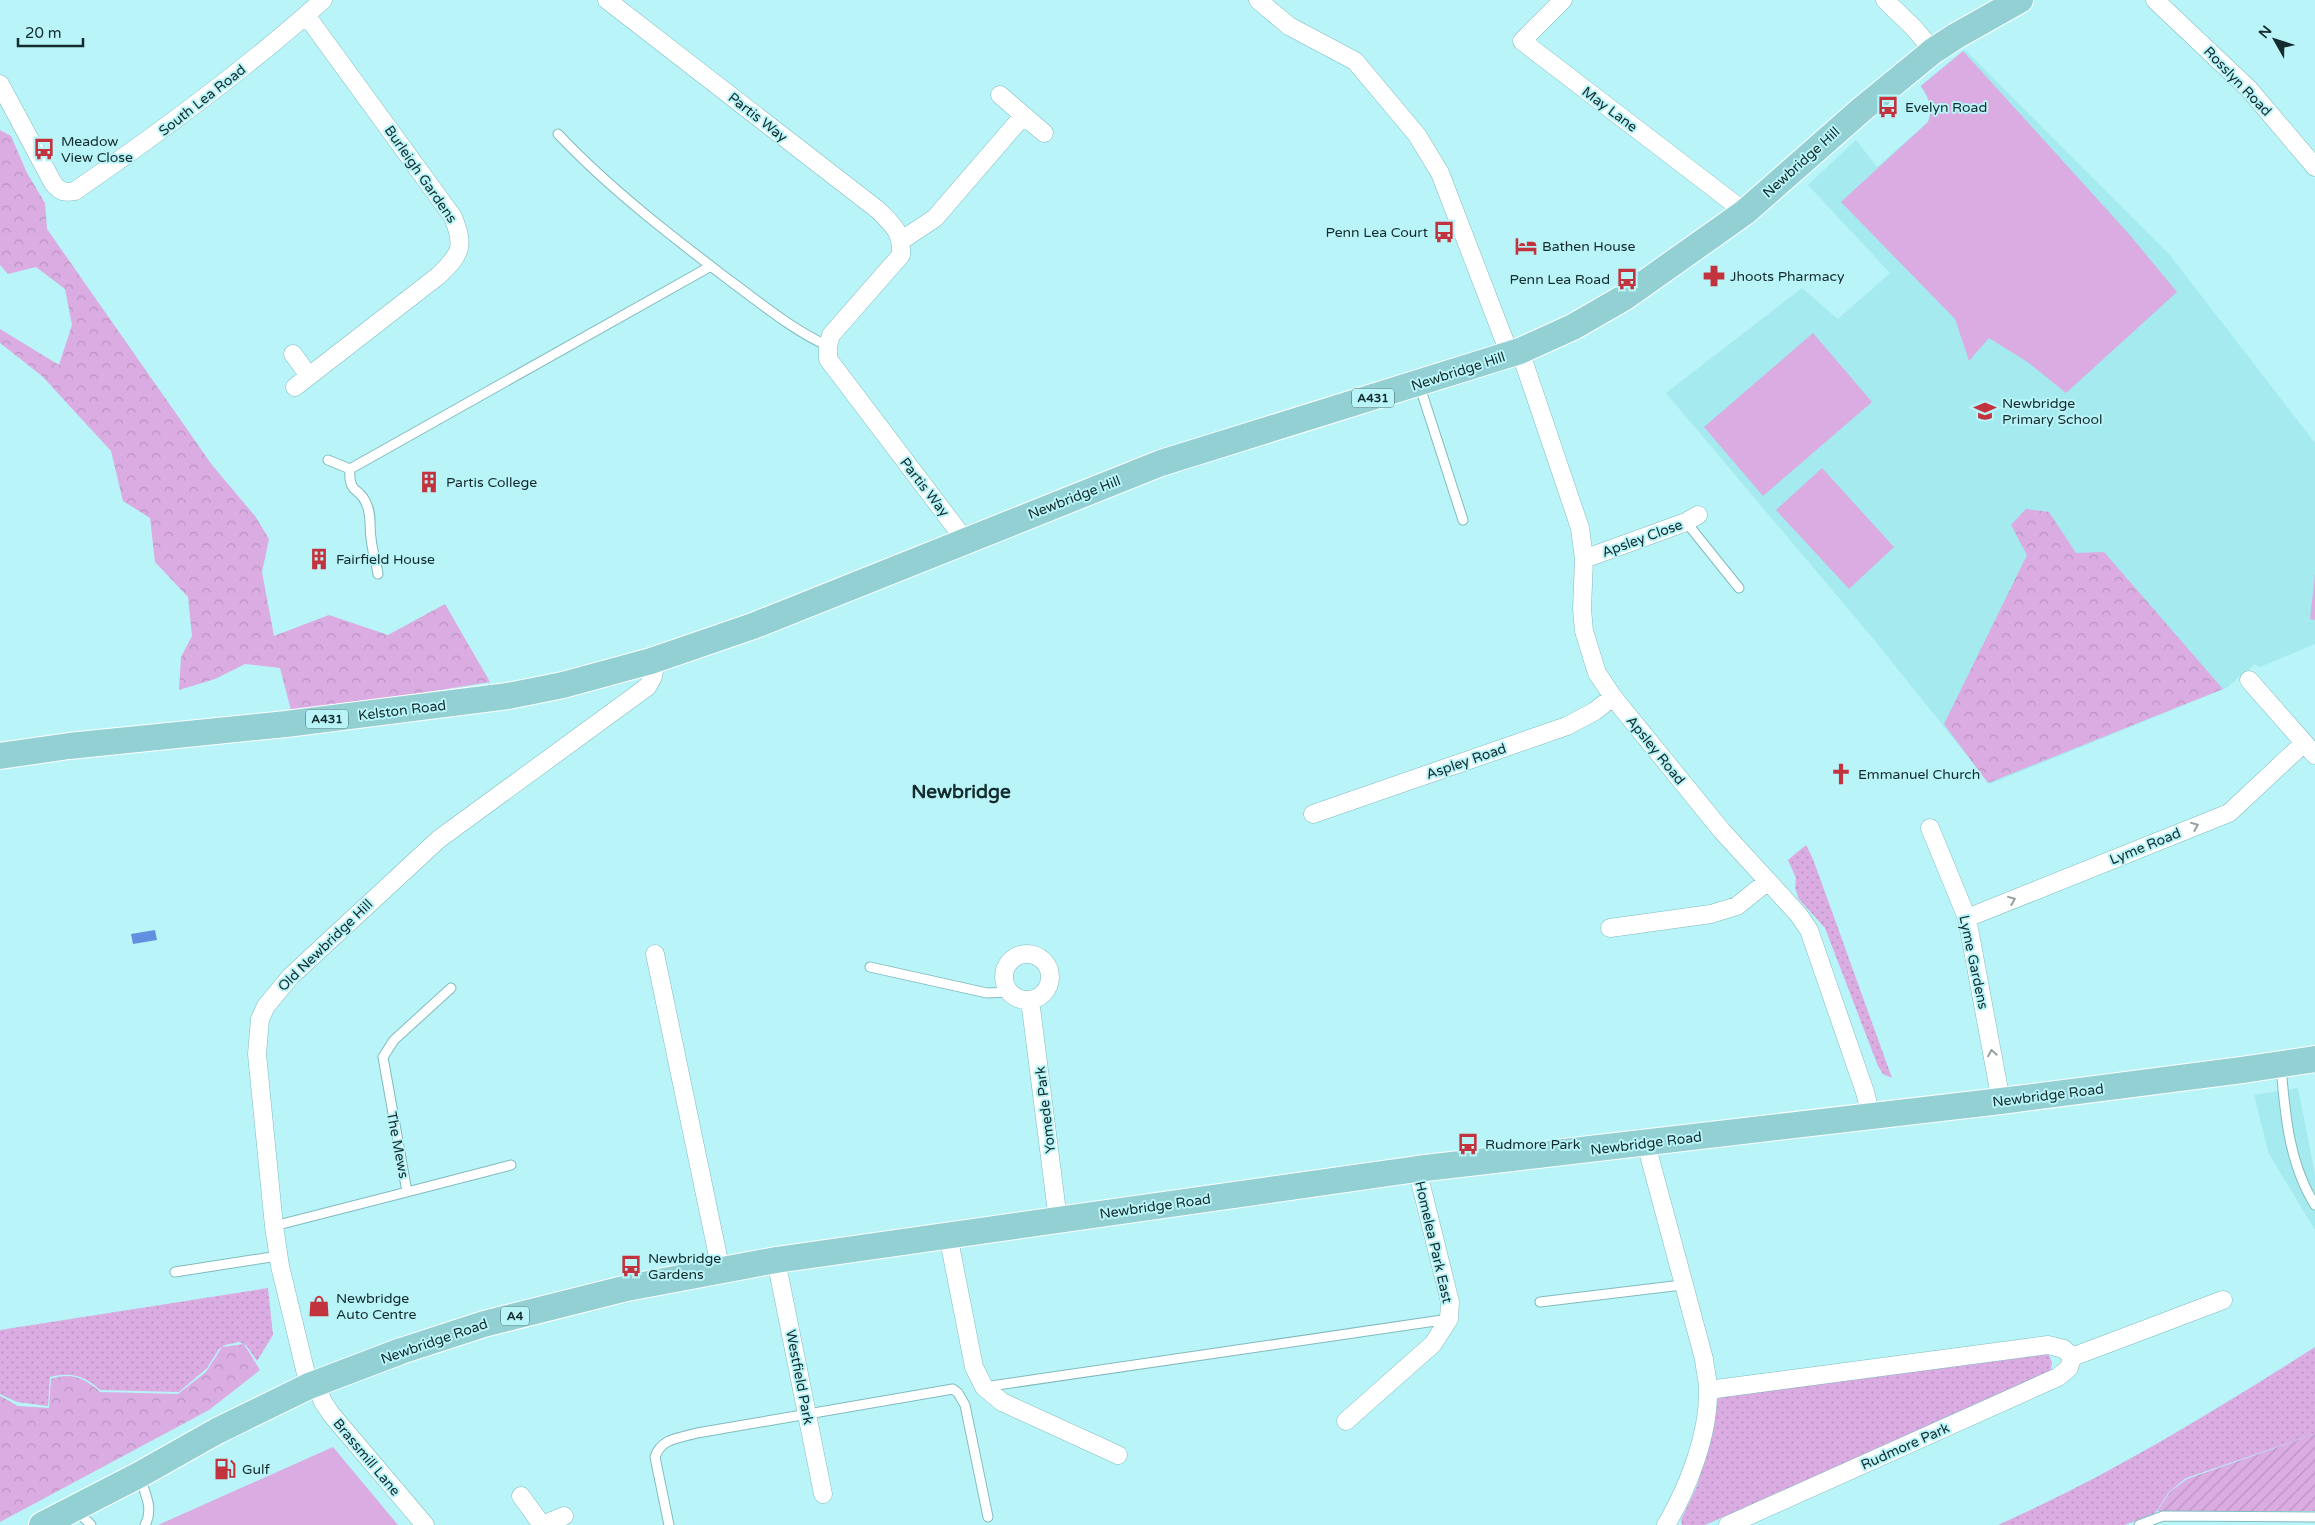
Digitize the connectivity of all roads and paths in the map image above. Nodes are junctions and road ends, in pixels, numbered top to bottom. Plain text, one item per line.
1 (323, 0) edge
2 (607, 0) edge
3 (1258, 0) edge
4 (1563, 0) edge
5 (1885, 0) edge
6 (2020, 0) edge
7 (2155, 0) edge
8 (306, 15) junction
9 (1933, 51) junction
10 (0, 84) edge
11 (1000, 96) dead end
12 (1023, 116) junction
13 (1044, 133) dead end
14 (558, 134) dead end
15 (2315, 167) edge
16 (1745, 212) junction
17 (902, 240) junction
18 (711, 266) junction
19 (828, 346) junction
20 (1515, 353) junction
21 (293, 354) dead end
22 (1419, 384) junction
23 (328, 460) dead end
24 (350, 469) junction
25 (1692, 519) joint
26 (1463, 520) dead end
27 (965, 540) junction
28 (1584, 559) junction
29 (378, 574) dead end
30 (1739, 588) dead end
31 (651, 661) junction
32 (2249, 680) dead end
33 (1613, 697) junction
34 (2310, 749) edge
35 (0, 756) edge
36 (1313, 814) dead end
37 (1930, 828) dead end
38 (1768, 881) junction
39 (1967, 918) junction
40 (1610, 928) dead end
41 (655, 954) dead end
42 (870, 967) dead end
43 (451, 988) dead end
44 (1010, 992) junction
45 (1030, 1000) junction
46 (2315, 1059) edge
47 (2281, 1064) junction
48 (2001, 1101) junction
49 (1871, 1116) junction
50 (1646, 1144) junction
51 (511, 1165) dead end
52 (1418, 1169) junction
53 (407, 1192) junction
54 (2315, 1205) edge
55 (1058, 1220) junction
56 (274, 1226) junction
57 (948, 1235) junction
58 (278, 1256) junction
59 (776, 1260) junction
60 (721, 1271) junction
61 (175, 1272) dead end
62 (1682, 1285) junction
63 (2223, 1300) dead end
64 (1540, 1302) dead end
65 (1449, 1319) junction
66 (2072, 1357) junction
67 (312, 1385) junction
68 (984, 1387) junction
69 (1708, 1390) junction
70 (808, 1415) junction
71 (1346, 1422) dead end
72 (1118, 1455) dead end
73 (139, 1475) junction
74 (823, 1494) dead end
75 (521, 1496) dead end
76 (564, 1516) dead end
77 (83, 1517) edge
78 (988, 1517) dead end
79 (2315, 1517) edge
80 (42, 1525) edge
81 (145, 1525) edge
82 (425, 1525) edge
83 (542, 1525) edge
84 (669, 1525) edge
85 (1666, 1525) edge
86 (1728, 1525) edge
87 (2139, 1525) edge

1 - 8 street, South Lea Road
2 - 17 street, Partis Way
3 - 20 street
4 - 16 street, May Lane
5 - 9 street
6 - 9 main road, Newbridge Hill / A431
7 - 15 street, Rosslyn Road
8 - 10 street, South Lea Road
8 - 21 street, Burleigh Gardens
9 - 16 main road, Newbridge Hill / A431
11 - 12 street
12 - 13 street
12 - 17 street
14 - 18 lane
16 - 20 main road, Newbridge Hill / A431
17 - 19 street
18 - 19 lane
18 - 24 lane
19 - 27 street, Partis Way
20 - 22 main road, Newbridge Hill / A431
20 - 28 street, Apsley Road
22 - 26 lane
22 - 27 main road, Newbridge Hill / A431
23 - 24 lane
24 - 29 lane
25 - 28 street, Apsley Close
25 - 30 lane
27 - 31 main road, Newbridge Hill / A431
28 - 33 street, Apsley Road
31 - 35 main road, Kelston Road / A431
31 - 56 street, Old Newbridge Hill
32 - 34 street
33 - 36 street, Aspley Road
33 - 38 street, Apsley Road
39 -> 34 street, Lyme Road
37 - 39 street, Lyme Gardens
38 - 40 street
38 - 49 street, Apsley Road
48 -> 39 street, Lyme Gardens
41 - 60 street
42 - 44 lane
43 - 53 lane, The Mews
44 - 45 street
44 - 45 street
45 - 55 street, Yomede Park
46 - 47 main road, Newbridge Road / A4
47 - 48 main road, Newbridge Road / A4
47 - 54 lane
48 - 49 main road, Newbridge Road / A4
49 - 50 main road, Newbridge Road / A4
50 - 52 main road, Newbridge Road / A4
50 - 62 street
51 - 53 lane
52 - 55 main road, Newbridge Road / A4
52 - 65 street, Homelea Park East
53 - 56 lane, The Mews
55 - 57 main road, Newbridge Road / A4
56 - 58 street, Old Newbridge Hill
57 - 59 main road, Newbridge Road / A4
57 - 68 street
58 - 61 lane
58 - 67 street, Old Newbridge Hill
59 - 60 main road, Newbridge Road / A4
59 - 70 street, Westfield Park
60 - 67 main road, Newbridge Road / A4
62 - 64 lane
62 - 69 street
63 - 66 street
65 - 68 lane
65 - 71 street, Homelea Park East
66 - 69 street
66 - 86 street, Rudmore Park
67 - 73 main road, Newbridge Road / A4
67 - 82 street, Brassmill Lane
68 - 72 street
69 - 85 street
70 - 74 street, Westfield Park
70 - 78 lane
70 - 84 lane
73 - 77 main road, Newbridge Road / A4
73 - 81 lane
75 - 83 street
76 - 83 street
77 - 80 main road, Newbridge Road / A4
79 - 87 lane

